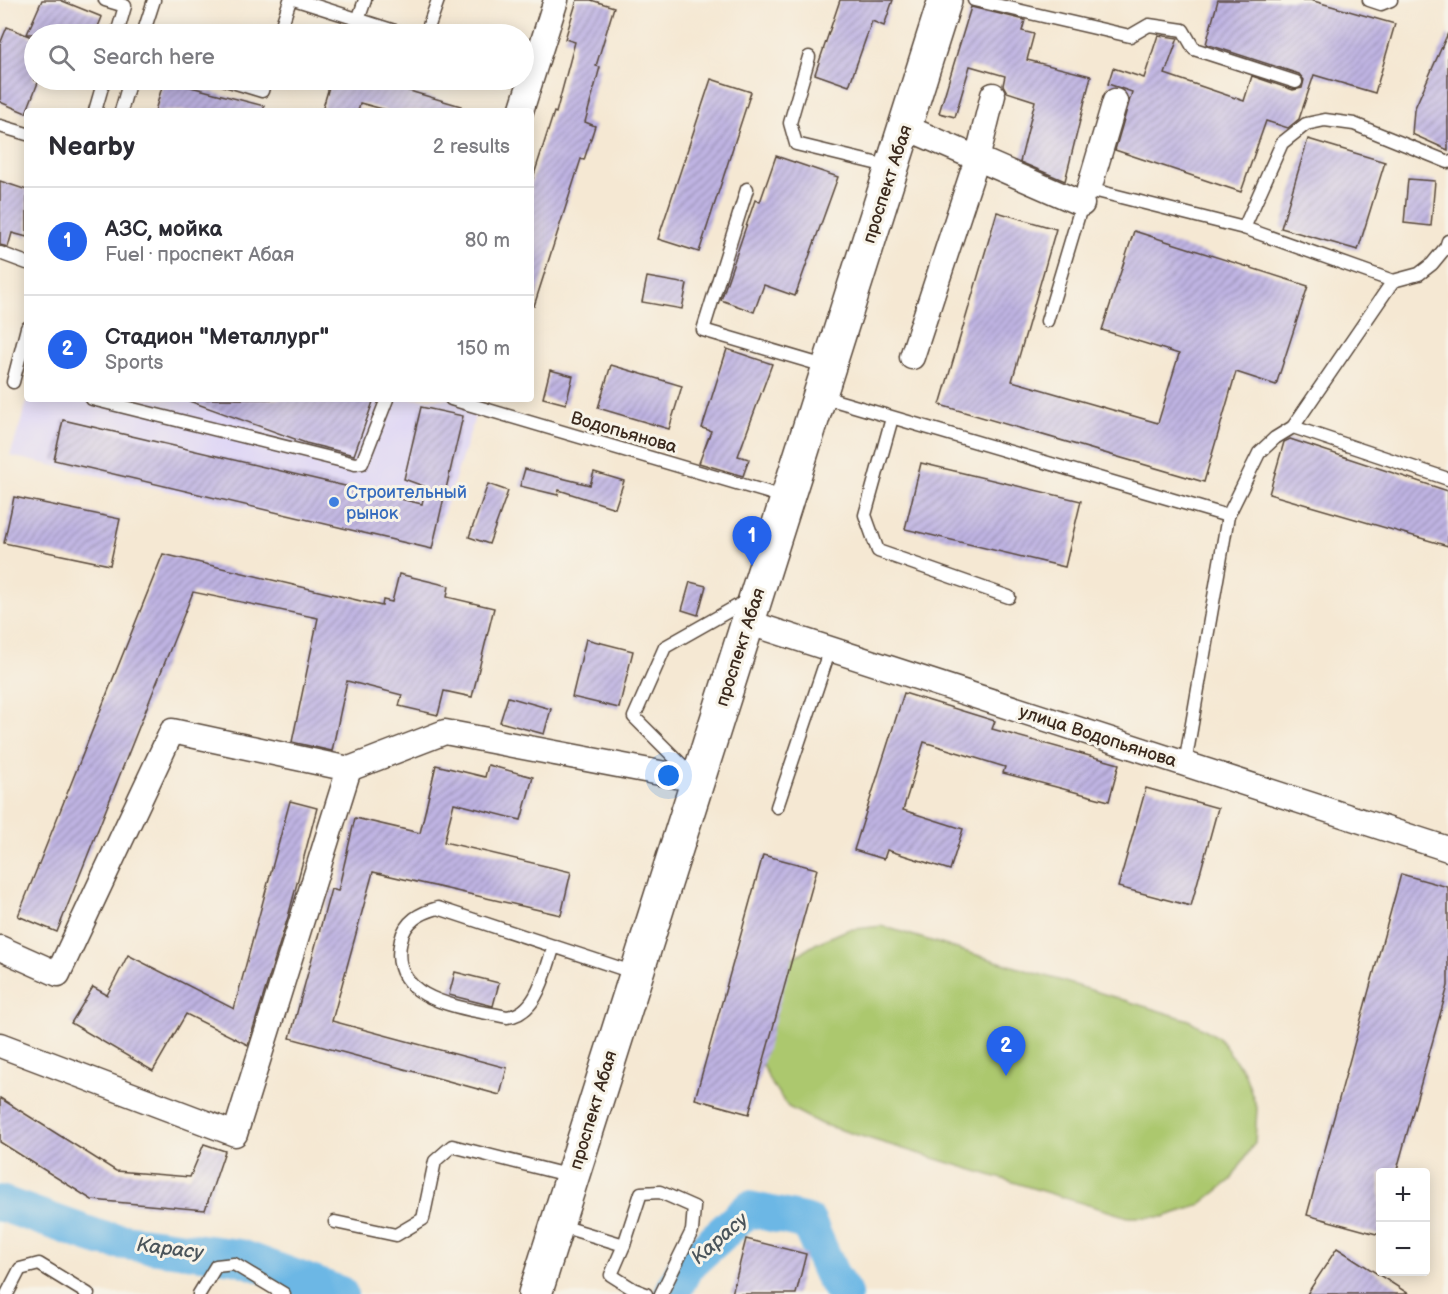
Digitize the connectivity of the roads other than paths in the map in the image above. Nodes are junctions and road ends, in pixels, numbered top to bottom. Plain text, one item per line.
1 (105, 0) edge
2 (154, 0) edge
3 (290, 0) edge
4 (365, 0) edge
5 (438, 0) edge
6 (556, 0) edge
7 (945, 0) edge
8 (974, 0) edge
9 (1369, 0) edge
10 (1391, 0) edge
11 (305, 1) edge
12 (358, 20) junction
13 (120, 24) edge
14 (146, 24) edge
15 (282, 24) edge
16 (371, 24) edge
17 (430, 24) edge
18 (809, 57) dead end
19 (534, 70) edge
20 (1296, 82) dead end
21 (101, 90) edge
22 (127, 90) edge
23 (528, 90) edge
24 (993, 95) dead end
25 (1115, 100) dead end
26 (95, 108) edge
27 (122, 108) edge
28 (522, 108) edge
29 (0, 126) edge
30 (905, 127) junction
31 (24, 133) edge
32 (977, 159) junction
33 (1448, 162) edge
34 (892, 168) junction
35 (747, 189) dead end
36 (1085, 196) junction
37 (1244, 228) junction
38 (1448, 241) edge
39 (0, 253) edge
40 (24, 262) edge
41 (1393, 281) junction
42 (1047, 321) dead end
43 (24, 340) edge
44 (912, 357) dead end
45 (13, 382) dead end
46 (825, 382) junction
47 (104, 402) edge
48 (386, 402) edge
49 (461, 402) edge
50 (892, 418) junction
51 (1293, 427) junction
52 (1448, 478) edge
53 (788, 499) junction
54 (1228, 516) junction
55 (1009, 597) dead end
56 (752, 609) junction
57 (830, 649) junction
58 (1185, 764) junction
59 (349, 769) junction
60 (698, 780) junction
61 (777, 807) dead end
62 (1448, 849) edge
63 (554, 946) junction
64 (0, 948) edge
65 (636, 974) junction
66 (0, 1045) edge
67 (572, 1177) junction
68 (335, 1222) dead end
69 (557, 1224) junction
70 (624, 1245) junction
71 (7, 1294) edge
72 (88, 1294) edge
73 (199, 1294) edge
74 (284, 1294) edge
75 (535, 1294) edge
76 (646, 1294) edge
77 (661, 1294) edge

1 - 13 lane
2 - 14 lane
3 - 15 lane
4 - 12 lane
5 - 17 lane
6 - 19 street
7 - 30 main road, проспект Абая
8 - 20 lane
9 - 10 lane
11 - 12 lane
12 - 16 lane
18 - 34 lane
21 - 26 lane
22 - 27 lane
23 - 28 street
24 - 32 street
25 - 36 street
29 - 31 lane
30 - 32 street
30 - 34 main road, проспект Абая
32 - 36 street
32 - 44 street
33 - 37 lane
34 - 46 main road, проспект Абая
35 - 46 lane
36 - 37 lane
36 - 42 lane
37 - 41 lane
38 - 41 lane
39 - 40 lane
41 - 51 lane
43 - 45 lane
46 - 50 lane
46 - 53 main road, проспект Абая
47 - 48 lane
49 - 53 lane, Водопьянова
50 - 54 lane
50 - 55 lane
51 - 52 lane
51 - 54 lane
53 - 56 main road, проспект Абая
54 - 58 lane
56 - 57 street, улица Водопьянова
56 - 60 main road, проспект Абая
56 - 60 lane
57 - 58 street, улица Водопьянова
57 - 61 lane
58 - 62 street, улица Водопьянова
59 - 60 street
59 - 64 street
59 - 66 street
60 - 65 main road, проспект Абая
63 - 63 lane
63 - 65 lane
65 - 67 main road, проспект Абая
67 - 68 lane
67 - 69 main road, проспект Абая
69 - 70 lane
69 - 75 main road, проспект Абая
70 - 76 lane
70 - 77 lane
71 - 72 lane
73 - 74 lane

